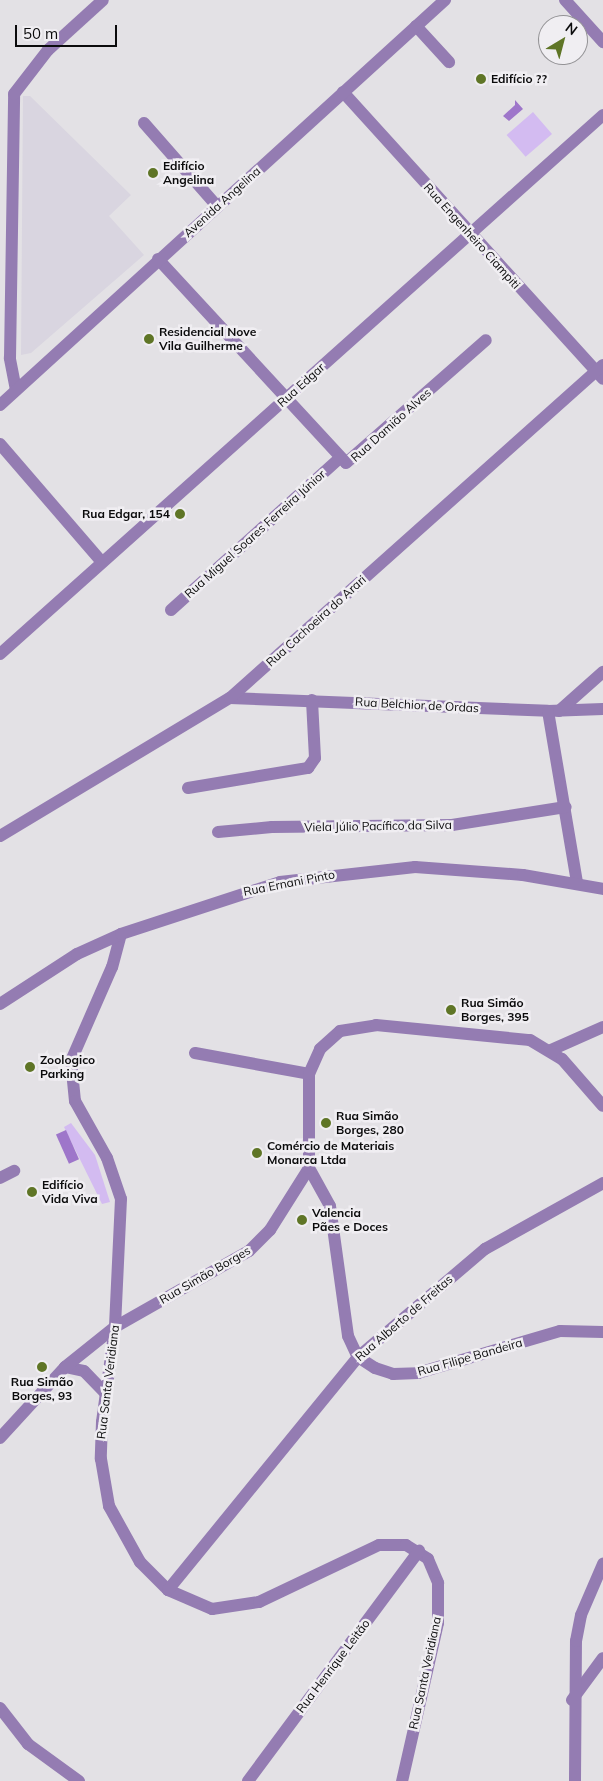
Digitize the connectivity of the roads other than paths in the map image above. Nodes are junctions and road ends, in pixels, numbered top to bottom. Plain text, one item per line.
1 (103, 0) edge
2 (445, 0) edge
3 (566, 0) edge
4 (416, 26) junction
5 (603, 42) edge
6 (449, 62) dead end
7 (343, 92) junction
8 (603, 115) edge
9 (144, 123) dead end
10 (217, 206) junction
11 (470, 234) junction
12 (158, 259) junction
13 (486, 340) dead end
14 (601, 372) edge
15 (16, 390) junction
16 (286, 399) junction
17 (0, 405) edge
18 (0, 444) edge
19 (340, 458) junction
20 (102, 562) junction
21 (172, 610) dead end
22 (0, 654) edge
23 (603, 672) edge
24 (230, 698) junction
25 (312, 700) junction
26 (603, 709) edge
27 (554, 711) junction
28 (188, 788) dead end
29 (566, 808) junction
30 (218, 832) dead end
31 (0, 836) edge
32 (577, 882) junction
33 (603, 889) edge
34 (121, 934) junction
35 (0, 1004) edge
36 (603, 1027) edge
37 (551, 1050) junction
38 (195, 1053) dead end
39 (310, 1074) junction
40 (603, 1106) edge
41 (309, 1168) junction
42 (14, 1171) dead end
43 (0, 1178) edge
44 (603, 1183) edge
45 (115, 1327) junction
46 (603, 1332) edge
47 (358, 1357) junction
48 (65, 1367) junction
49 (104, 1392) junction
50 (0, 1438) edge
51 (419, 1551) junction
52 (603, 1564) edge
53 (168, 1590) junction
54 (603, 1658) edge
55 (572, 1700) junction
56 (0, 1708) edge
57 (246, 1780) edge
58 (79, 1781) edge
59 (402, 1781) edge
60 (575, 1781) edge

1 - 15 street
2 - 4 street, Avenida Angelina
3 - 5 street
4 - 6 street
4 - 7 street, Avenida Angelina
7 - 10 street, Avenida Angelina
7 - 11 street, Rua Engenheiro Ciampiti
8 - 11 street, Rua Edgar
9 - 10 street
10 - 12 street, Avenida Angelina
11 - 14 street, Rua Engenheiro Ciampiti
11 - 16 street, Rua Edgar
12 - 15 street, Avenida Angelina
12 - 16 street, Rua Damião Alves
13 - 19 street, Rua Damião Alves
14 - 24 street, Rua Cachoeira do Arari
15 - 17 street, Avenida Angelina
16 - 19 street, Rua Damião Alves
16 - 20 street, Rua Edgar
18 - 20 street
19 - 21 street, Rua Miguel Soares Ferreira Júnior
20 - 22 street, Rua Edgar
23 - 27 street
24 - 25 street, Rua Belchior de Ordas
24 - 31 street, Rua Cachoeira do Arari
25 - 27 street, Rua Belchior de Ordas
25 - 28 street
26 - 27 street, Rua Belchior de Ordas
27 - 29 street
29 - 30 street, Viela Júlio Pacífico da Silva
29 - 32 street
32 - 33 street, Rua Ernani Pinto
32 - 34 street, Rua Ernani Pinto
34 - 35 street, Rua Ernani Pinto
34 - 45 street, Rua Santa Veridiana
36 - 37 street
37 - 39 street, Rua Simão Borges
37 - 40 street, Rua Simão Borges
38 - 39 street
39 - 41 street, Rua Simão Borges
41 - 45 street, Rua Simão Borges
41 - 47 street
42 - 43 street
44 - 47 street, Rua Alberto de Freitas
45 - 48 street, Rua Simão Borges
45 - 49 street, Rua Santa Veridiana
46 - 47 street, Rua Filipe Bandeira
47 - 53 street, Rua Alberto de Freitas
48 - 49 street
48 - 50 street, Rua Simão Borges
49 - 53 street, Rua Santa Veridiana
51 - 53 street, Rua Santa Veridiana
51 - 57 street, Rua Henrique Leitão
51 - 59 street, Rua Santa Veridiana
52 - 55 street
54 - 55 street
55 - 60 street
56 - 58 street

